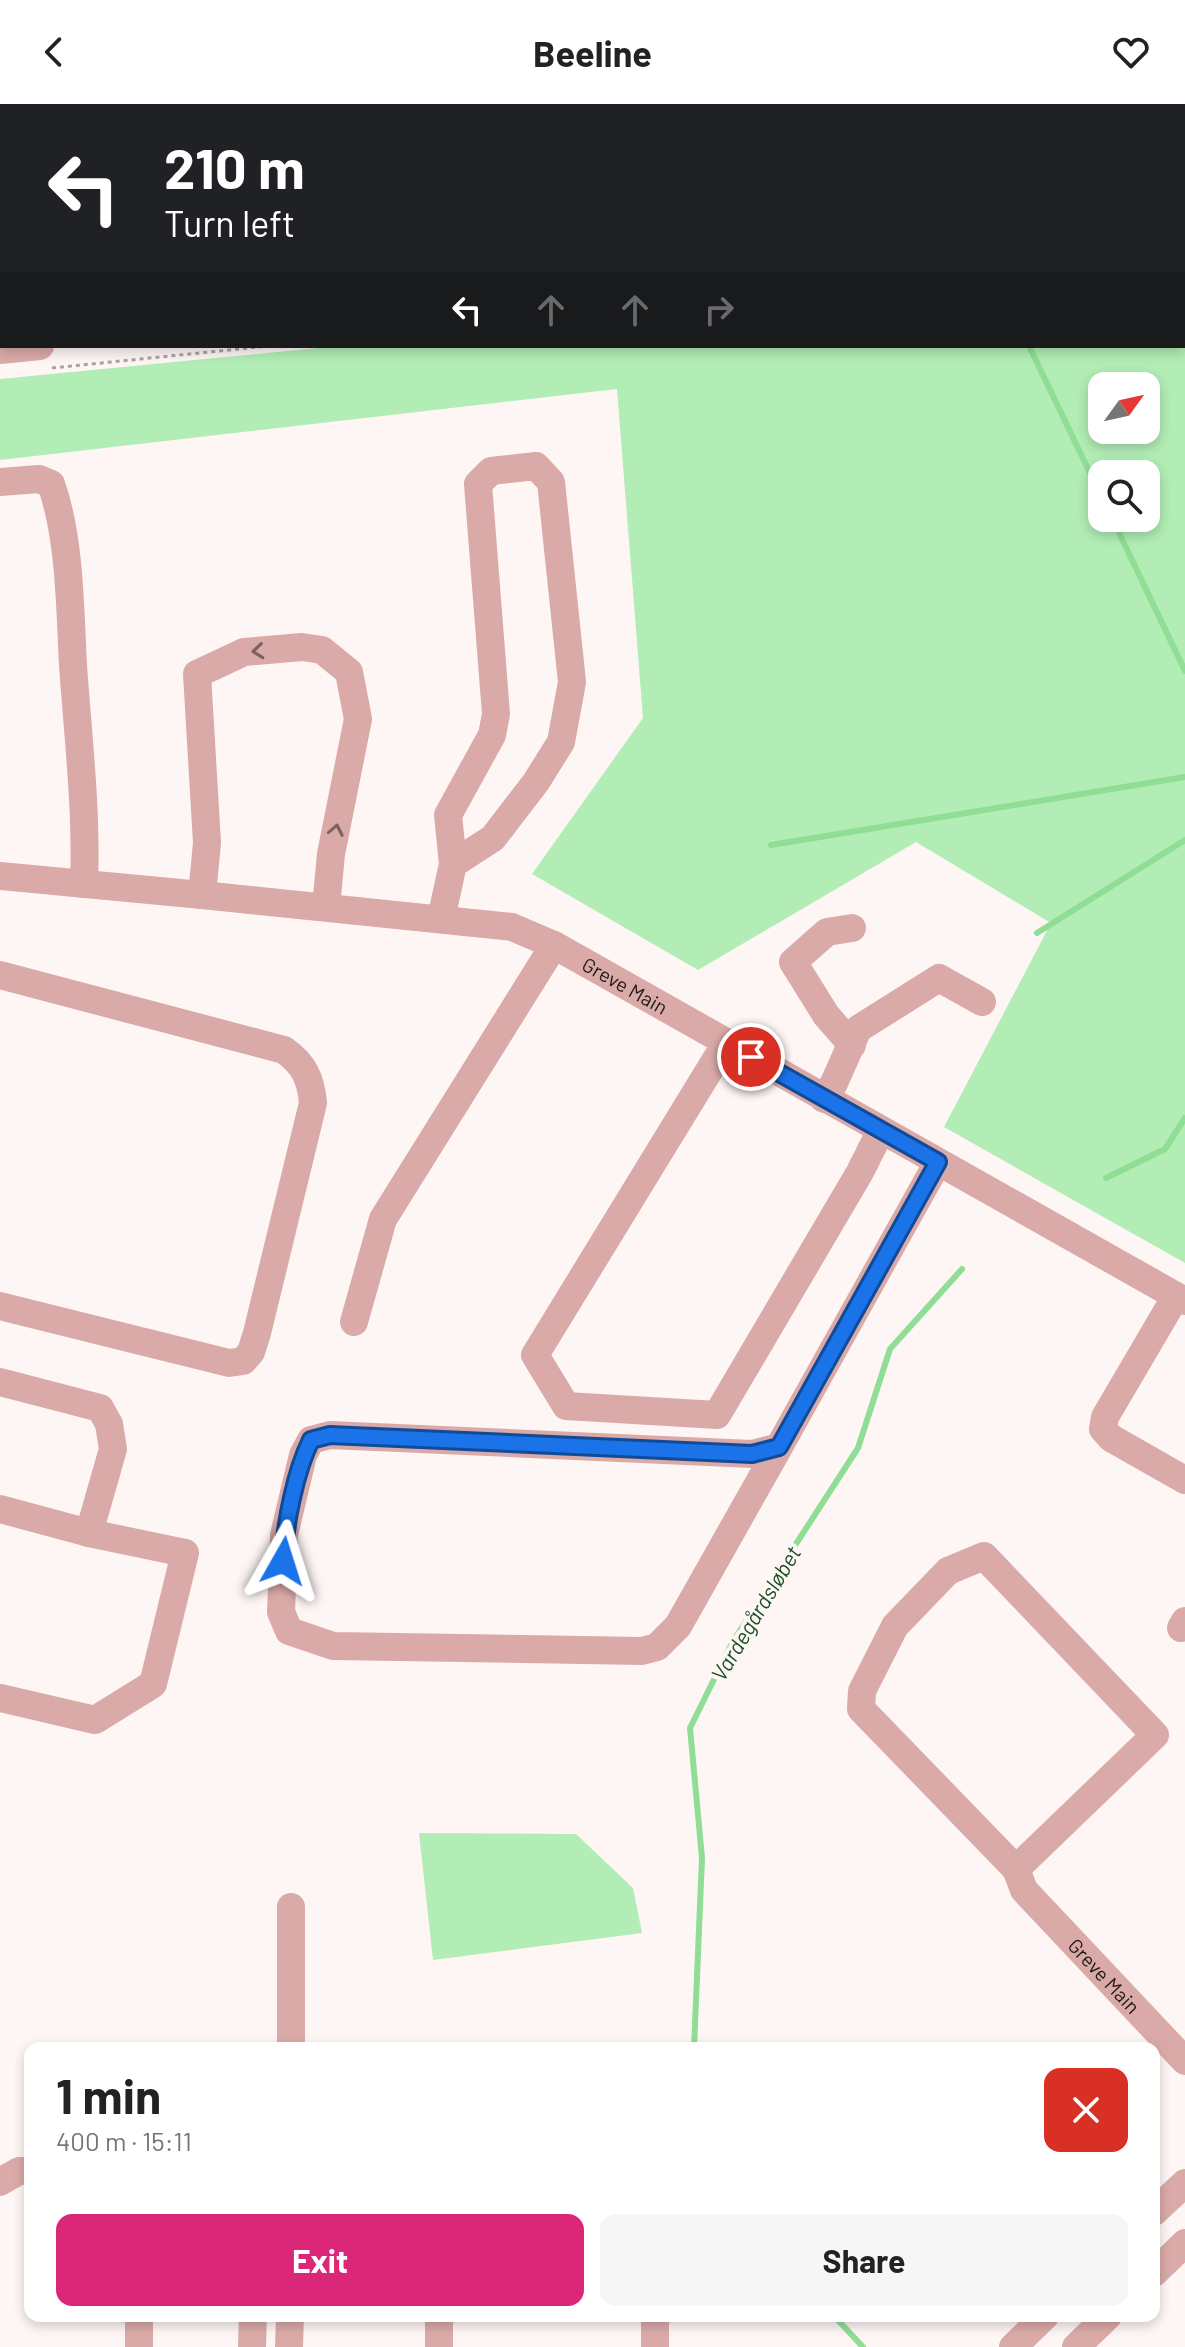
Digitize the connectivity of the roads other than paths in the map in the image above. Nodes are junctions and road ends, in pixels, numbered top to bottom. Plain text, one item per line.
1 (0, 350) edge
2 (43, 357) edge
3 (0, 482) edge
4 (453, 864) junction
5 (0, 876) edge
6 (84, 884) junction
7 (202, 895) junction
8 (326, 907) junction
9 (441, 919) junction
10 (852, 928) dead end
11 (554, 945) junction
12 (0, 975) edge
13 (982, 1002) dead end
14 (726, 1043) junction
15 (852, 1045) junction
16 (824, 1099) junction
17 (881, 1130) junction
18 (938, 1162) junction
19 (1180, 1298) edge
20 (0, 1306) edge
21 (354, 1322) dead end
22 (0, 1382) edge
23 (779, 1447) junction
24 (1185, 1480) edge
25 (0, 1509) edge
26 (89, 1533) junction
27 (0, 1698) edge
28 (1020, 1880) junction
29 (291, 1907) dead end
30 (291, 2042) edge
31 (1185, 2061) edge
32 (24, 2171) edge
33 (0, 2182) edge
34 (1185, 2183) edge
35 (1160, 2206) edge
36 (1185, 2243) edge
37 (1160, 2267) edge
38 (139, 2322) edge
39 (253, 2322) edge
40 (290, 2322) edge
41 (439, 2322) edge
42 (655, 2322) edge
43 (1039, 2322) edge
44 (1102, 2322) edge
45 (139, 2347) edge
46 (252, 2347) edge
47 (289, 2347) edge
48 (439, 2347) edge
49 (655, 2347) edge
50 (1013, 2347) edge
51 (1076, 2347) edge

1 - 2 street
3 - 6 street
4 - 4 street
4 - 9 street
5 - 6 street, Greve Main
6 - 7 street, Greve Main
7 - 8 street, Greve Main
8 -> 7 street
8 - 9 street, Greve Main
9 - 11 street, Greve Main
10 - 15 street
11 - 14 street, Greve Main
11 - 21 street
12 - 20 street
13 - 15 street
14 - 16 street, Greve Main
14 - 17 street
15 - 16 street
16 - 17 street, Greve Main
17 - 18 street, Greve Main
18 - 19 street, Greve Main
18 - 23 street
19 - 24 street
22 - 26 street
23 - 23 street
25 - 26 street
26 - 27 street
28 - 28 street, Greve Main
28 - 31 street, Greve Main
29 - 30 street
32 - 33 street
34 - 35 street
36 - 37 street
38 - 45 street
39 - 46 street
40 - 47 street
41 - 48 street
42 - 49 street
43 - 50 street
44 - 51 street

